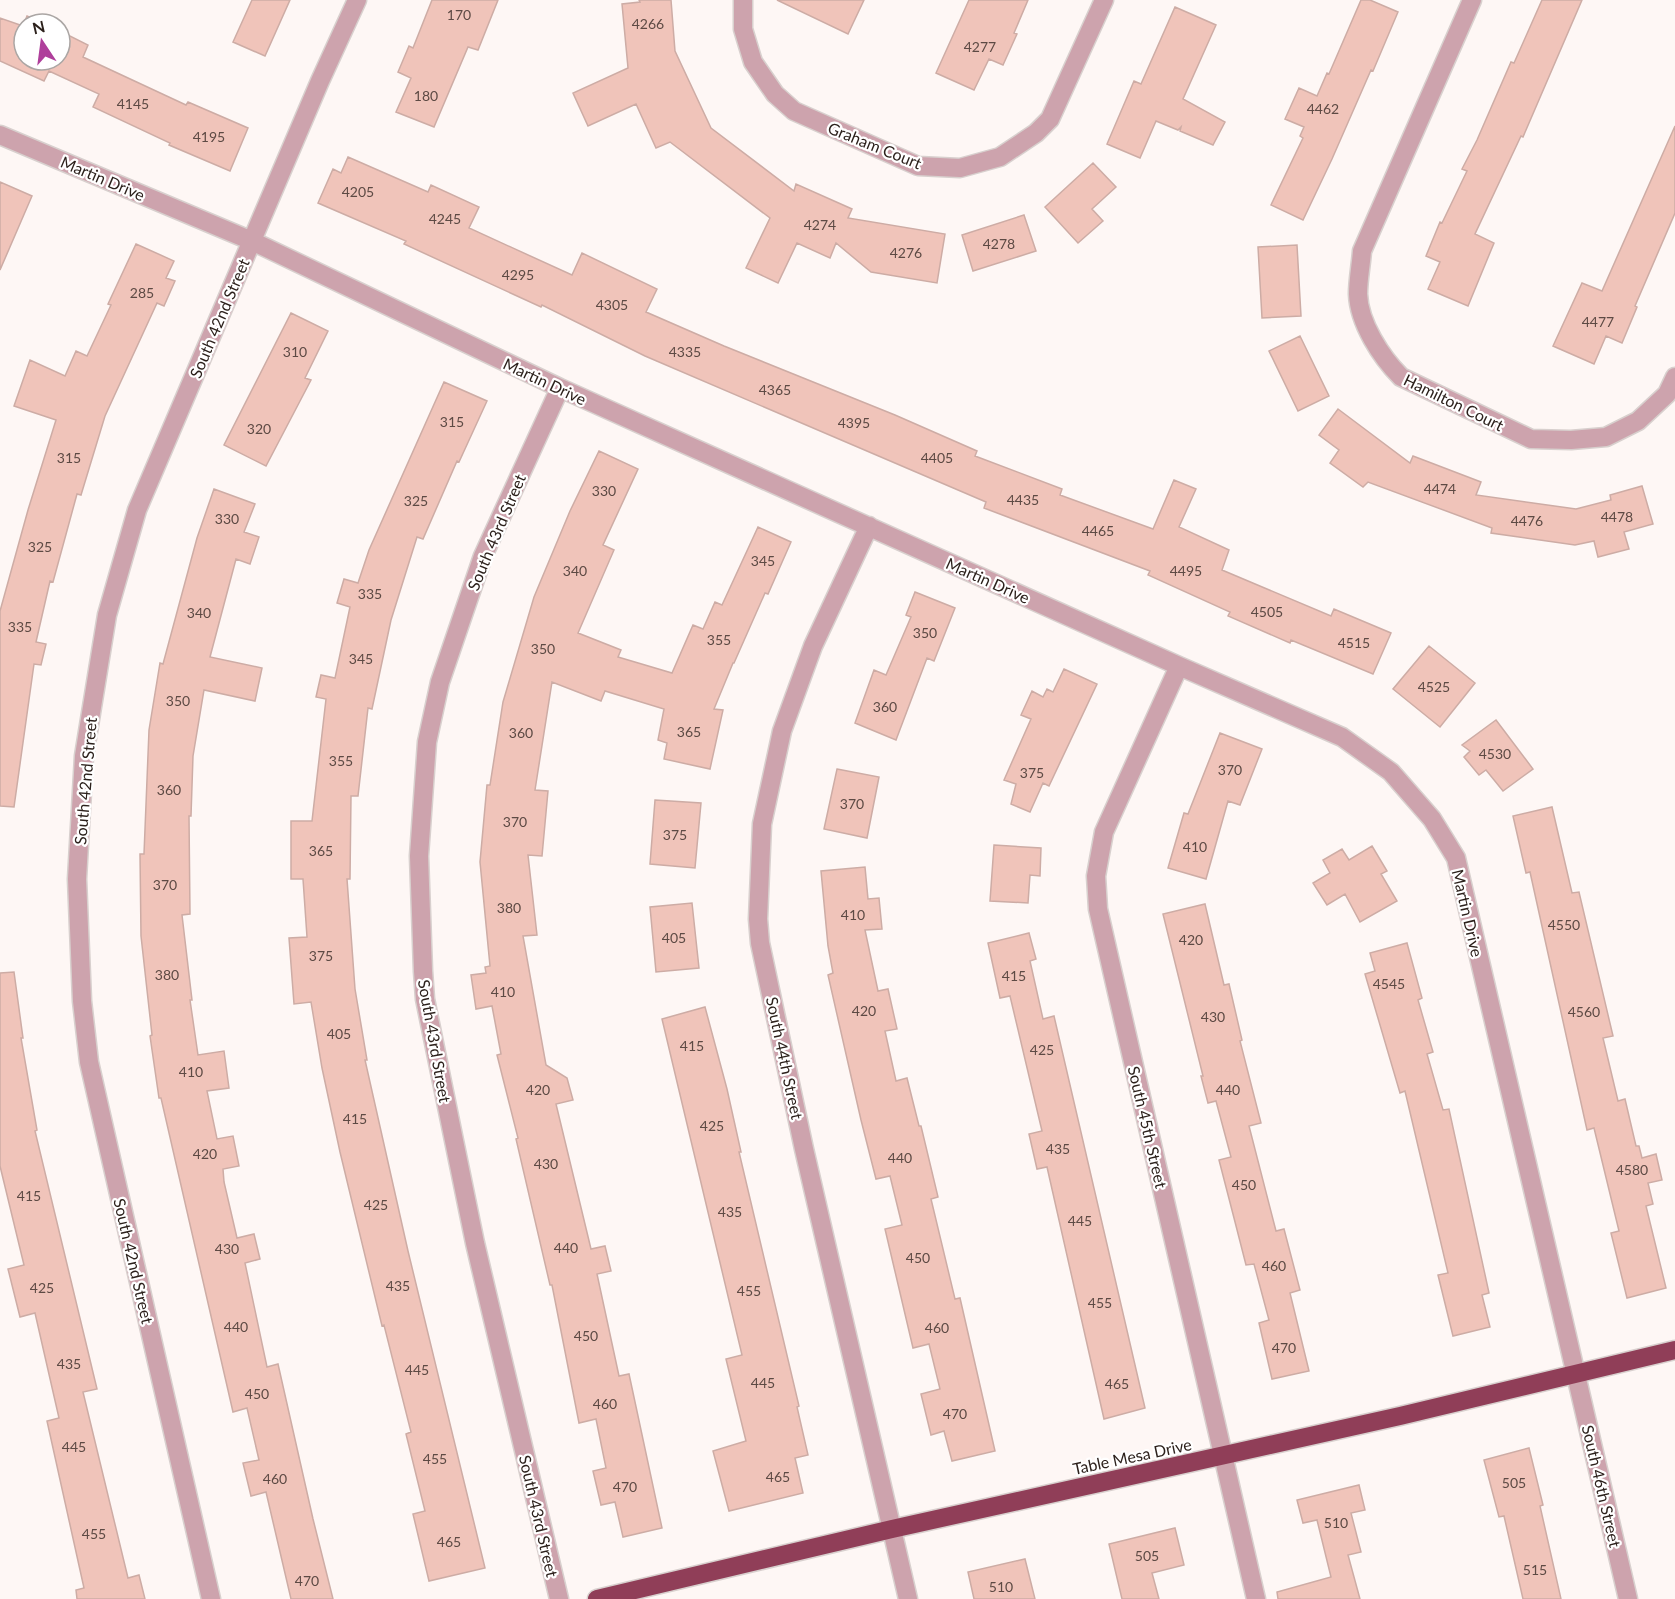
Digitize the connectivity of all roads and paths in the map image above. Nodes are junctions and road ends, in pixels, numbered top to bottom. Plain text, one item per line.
1 (357, 0) edge
2 (743, 0) edge
3 (1104, 0) edge
4 (1472, 0) edge
5 (0, 135) edge
6 (252, 241) junction
7 (1675, 377) edge
8 (560, 388) junction
9 (869, 526) junction
10 (1179, 666) junction
11 (1675, 1350) edge
12 (1575, 1373) junction
13 (1223, 1456) junction
14 (892, 1529) junction
15 (211, 1599) edge
16 (559, 1599) edge
17 (597, 1599) edge
18 (908, 1599) edge
19 (1256, 1599) edge
20 (1628, 1599) edge

1 - 6 street, South 42nd Street
2 - 3 street, Graham Court
4 - 7 street, Hamilton Court
5 - 6 street, Martin Drive
6 - 8 street, Martin Drive
6 - 15 street, South 42nd Street
8 - 9 street, Martin Drive
8 - 16 street, South 43rd Street
9 - 10 street, Martin Drive
9 - 14 street, South 44th Street
10 - 12 street, Martin Drive
10 - 13 street, South 45th Street
11 - 12 highway, Table Mesa Drive
12 - 13 highway, Table Mesa Drive
12 - 20 street, South 46th Street
13 - 14 highway, Table Mesa Drive
13 - 19 street, South 45th Street
14 - 17 highway, Table Mesa Drive
14 - 18 street, South 44th Street

